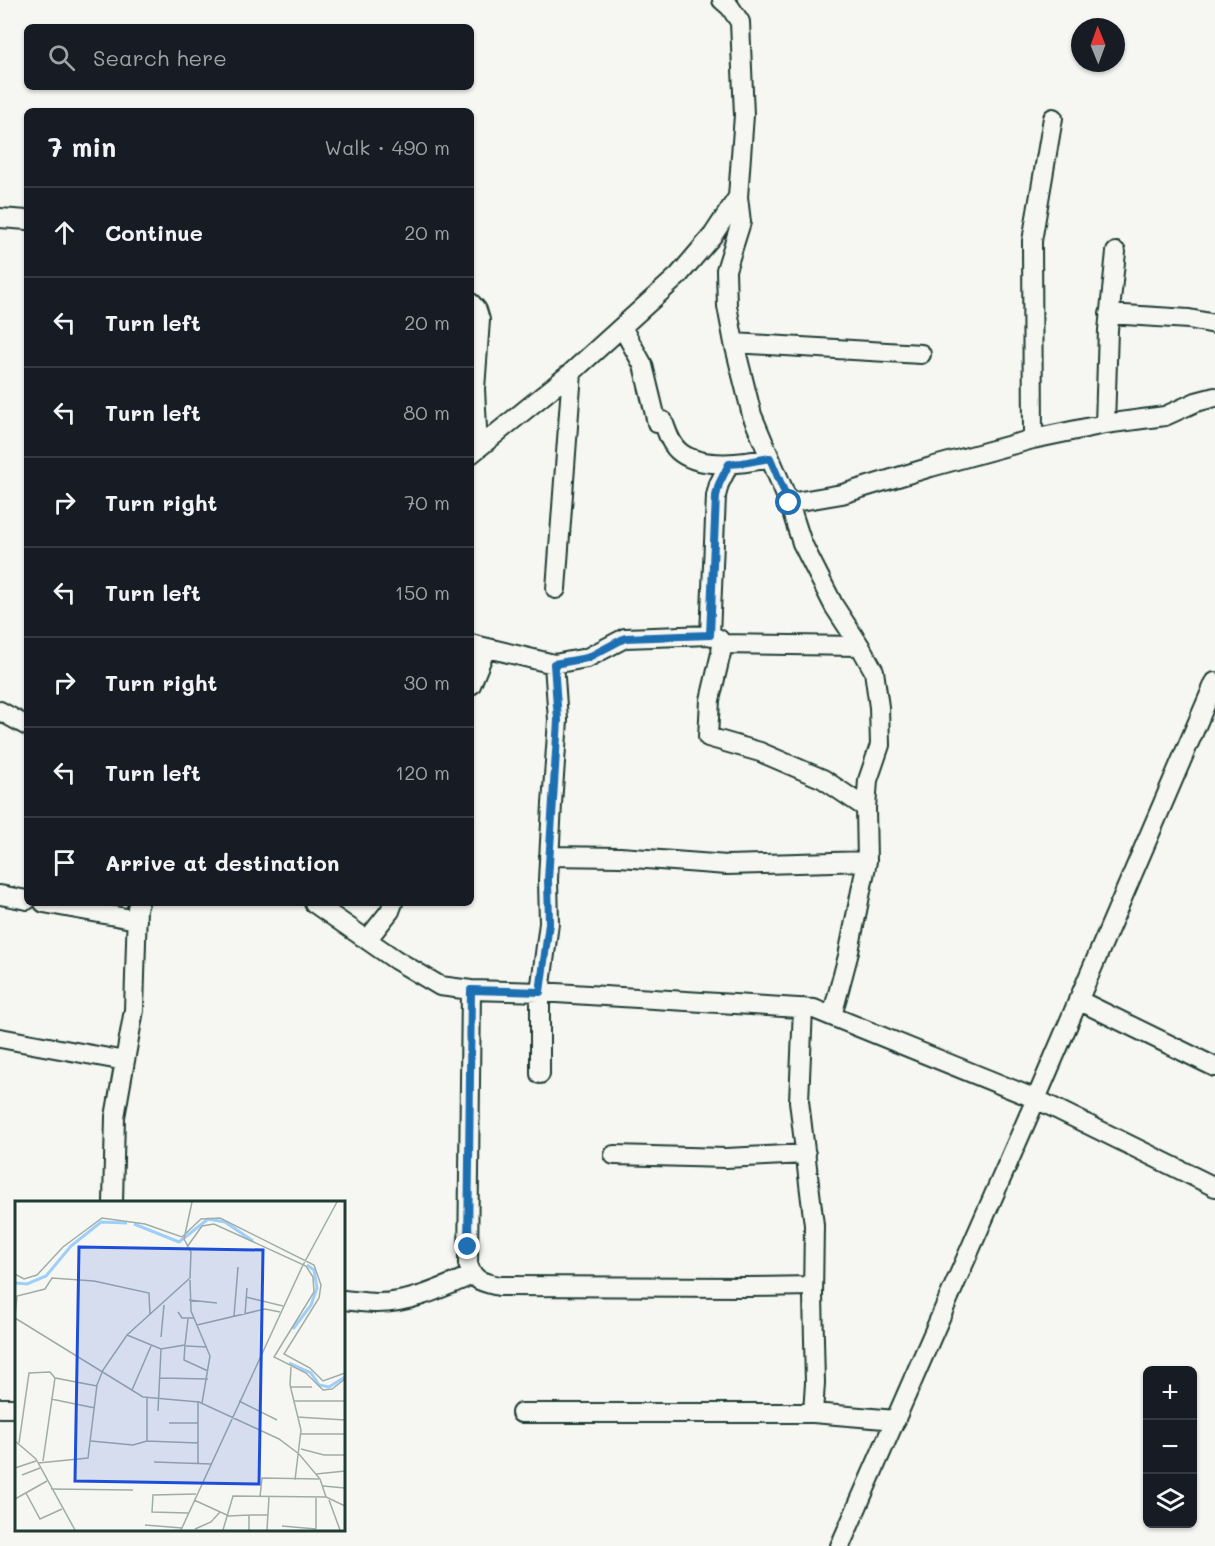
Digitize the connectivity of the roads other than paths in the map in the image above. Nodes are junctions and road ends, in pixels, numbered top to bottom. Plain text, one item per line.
1 (722, 0) edge
2 (1053, 118) dead end
3 (738, 196) junction
4 (0, 218) edge
5 (24, 220) edge
6 (1116, 252) dead end
7 (474, 306) edge
8 (1109, 314) junction
9 (1215, 324) edge
10 (621, 327) junction
11 (734, 343) junction
12 (921, 354) dead end
13 (572, 372) junction
14 (1215, 397) edge
15 (1105, 424) junction
16 (1033, 439) junction
17 (475, 451) edge
18 (770, 458) junction
19 (729, 464) junction
20 (789, 503) junction
21 (556, 589) dead end
22 (716, 640) junction
23 (478, 646) edge
24 (860, 646) junction
25 (554, 664) junction
26 (474, 668) edge
27 (1215, 682) edge
28 (0, 711) edge
29 (24, 724) edge
30 (866, 808) junction
31 (549, 856) junction
32 (867, 861) junction
33 (0, 895) edge
34 (24, 899) edge
35 (79, 906) edge
36 (318, 906) edge
37 (392, 906) edge
38 (138, 911) edge
39 (367, 940) junction
40 (471, 990) junction
41 (540, 992) junction
42 (1078, 1000) junction
43 (803, 1008) junction
44 (832, 1016) junction
45 (0, 1038) edge
46 (125, 1061) junction
47 (1215, 1066) edge
48 (540, 1074) dead end
49 (1036, 1099) junction
50 (806, 1154) junction
51 (614, 1155) dead end
52 (1215, 1187) edge
53 (113, 1201) edge
54 (472, 1275) junction
55 (813, 1287) junction
56 (345, 1300) edge
57 (521, 1413) dead end
58 (813, 1413) junction
59 (896, 1420) junction
60 (840, 1546) edge

1 - 3 street
2 - 16 street
3 - 10 street
3 - 11 street
4 - 5 street
6 - 8 street
7 - 17 street
8 - 9 street
8 - 15 street
10 - 13 street
10 - 19 street
11 - 12 street
11 - 18 street
13 - 17 street
13 - 21 street
14 - 15 street
15 - 16 street
16 - 20 street
18 - 19 street
18 - 20 street
19 - 22 street
20 - 24 street
22 - 24 street
22 - 25 street
22 - 30 street
23 - 25 street
23 - 26 street
24 - 30 street
25 - 31 street
27 - 42 street
28 - 29 street
30 - 32 street
31 - 32 street
31 - 41 street
32 - 44 street
33 - 34 street
35 - 38 street
36 - 39 street
37 - 39 street
38 - 46 street
39 - 40 street
40 - 41 street
40 - 54 street
41 - 43 street
41 - 48 street
42 - 47 street
42 - 49 street
43 - 44 street
43 - 50 street
44 - 49 street
45 - 46 street
46 - 53 street
49 - 52 street
49 - 59 street
50 - 51 street
50 - 55 street
54 - 55 street
54 - 56 street
55 - 58 street
57 - 58 street
58 - 59 street
59 - 60 street

